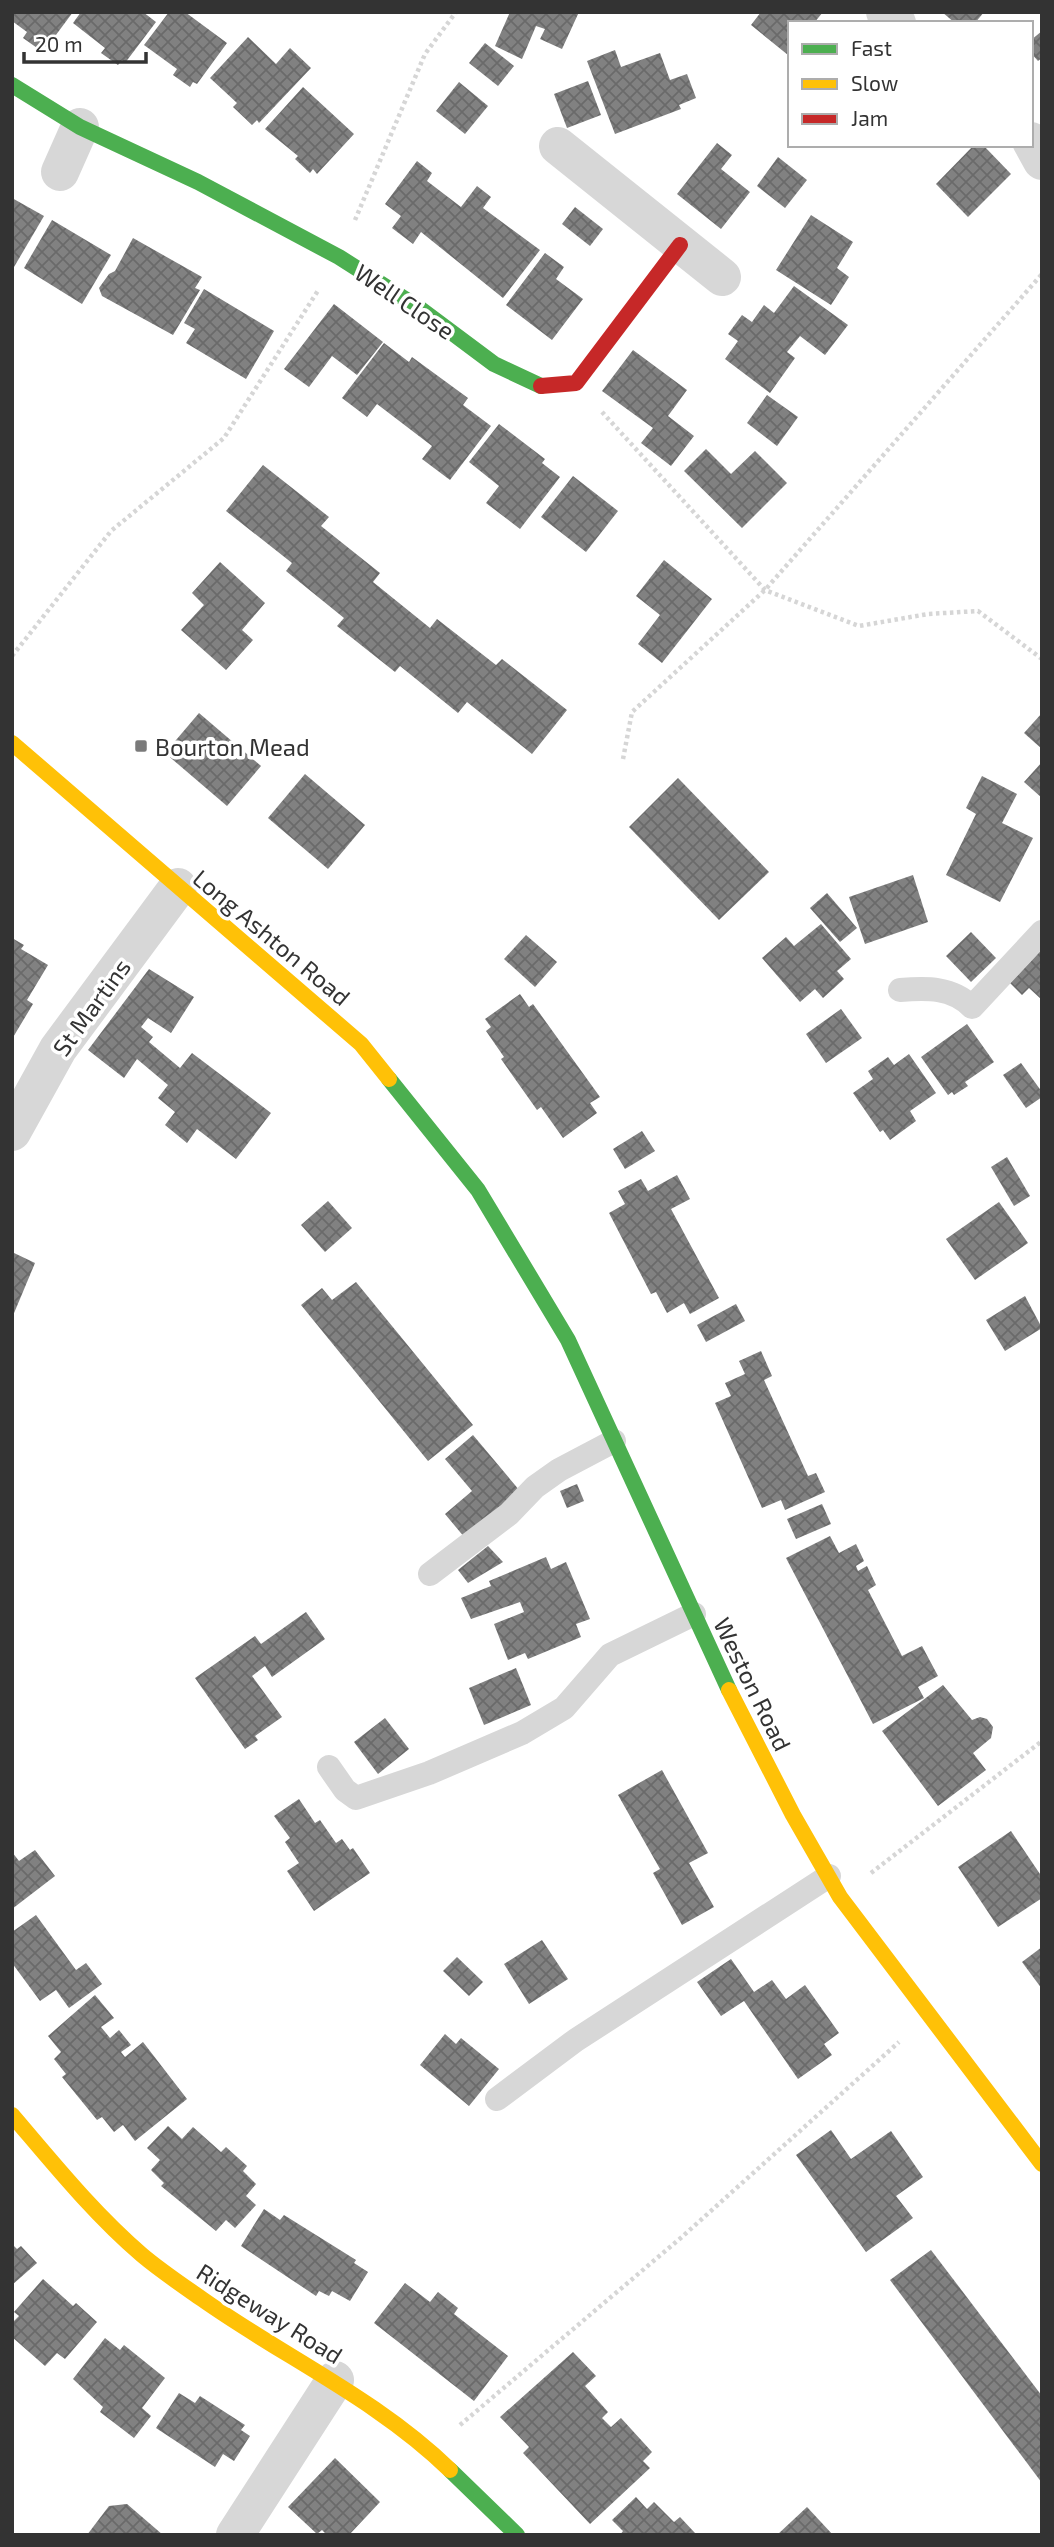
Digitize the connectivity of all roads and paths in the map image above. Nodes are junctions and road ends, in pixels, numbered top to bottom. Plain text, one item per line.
1 (456, 12) edge
2 (12, 85) edge
3 (80, 127) junction
4 (1033, 145) edge
5 (558, 146) dead end
6 (1042, 162) edge
7 (60, 172) dead end
8 (680, 245) junction
9 (339, 257) junction
10 (1042, 274) edge
11 (722, 277) dead end
12 (576, 383) junction
13 (765, 590) junction
14 (12, 656) edge
15 (1042, 659) edge
16 (12, 743) edge
17 (623, 759) dead end
18 (178, 887) junction
19 (1042, 932) edge
20 (900, 990) dead end
21 (12, 1132) edge
22 (478, 1190) joint
23 (614, 1441) junction
24 (430, 1574) dead end
25 (694, 1614) junction
26 (1042, 1741) edge
27 (329, 1767) dead end
28 (834, 1887) junction
29 (903, 2038) dead end
30 (497, 2099) dead end
31 (12, 2115) edge
32 (1042, 2164) edge
33 (335, 2380) junction
34 (430, 2450) junction
35 (235, 2535) edge
36 (517, 2535) edge

1 - 9 path
2 - 3 street, Well Close
3 - 7 street
3 - 9 street, Well Close
4 - 6 street
5 - 8 street
8 - 11 street
8 - 12 street
9 - 12 street, Well Close
9 - 14 path
10 - 13 path
12 - 13 path
13 - 15 path
13 - 17 path
16 - 18 street, Long Ashton Road
18 - 21 street, St Martins
18 - 22 street, Long Ashton Road
19 - 20 lane
22 - 23 street, Weston Road
23 - 24 lane
23 - 25 street, Weston Road
25 - 27 lane
25 - 28 street, Weston Road
26 - 28 path
28 - 30 lane
28 - 32 street, Weston Road
29 - 34 path
31 - 33 street, Ridgeway Road
33 - 34 street, Ridgeway Road
33 - 35 street
34 - 36 street, Ridgeway Road

